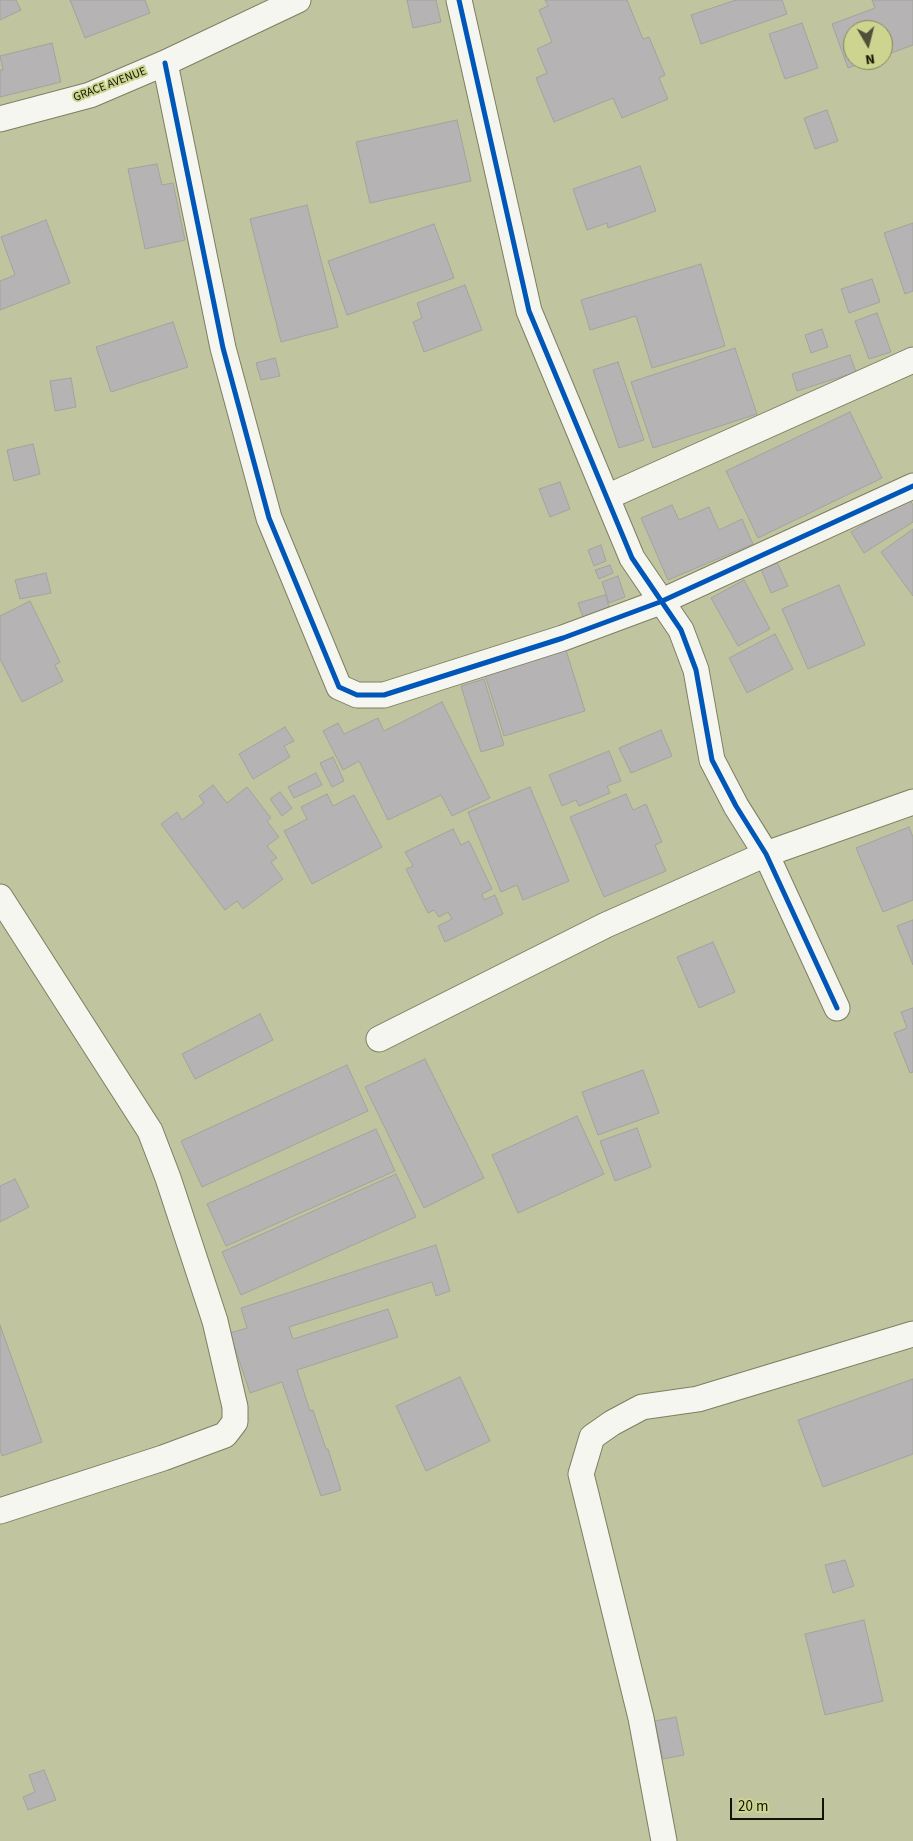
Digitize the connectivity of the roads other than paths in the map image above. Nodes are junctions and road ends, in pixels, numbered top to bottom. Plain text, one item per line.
1 (298, 0) edge
2 (458, 0) edge
3 (165, 63) junction
4 (0, 119) edge
5 (913, 360) edge
6 (913, 486) edge
7 (607, 497) junction
8 (660, 602) junction
9 (913, 802) edge
10 (766, 854) junction
11 (0, 897) edge
12 (837, 1008) dead end
13 (379, 1039) dead end
14 (913, 1334) edge
15 (0, 1511) edge
16 (664, 1841) edge

1 - 3 street, GRACE AVENUE
2 - 7 street
3 - 4 street, GRACE AVENUE
3 - 8 street
5 - 7 street
6 - 8 street
7 - 8 street
8 - 10 street
9 - 10 street
10 - 12 street
10 - 13 street
11 - 15 street
14 - 16 street

